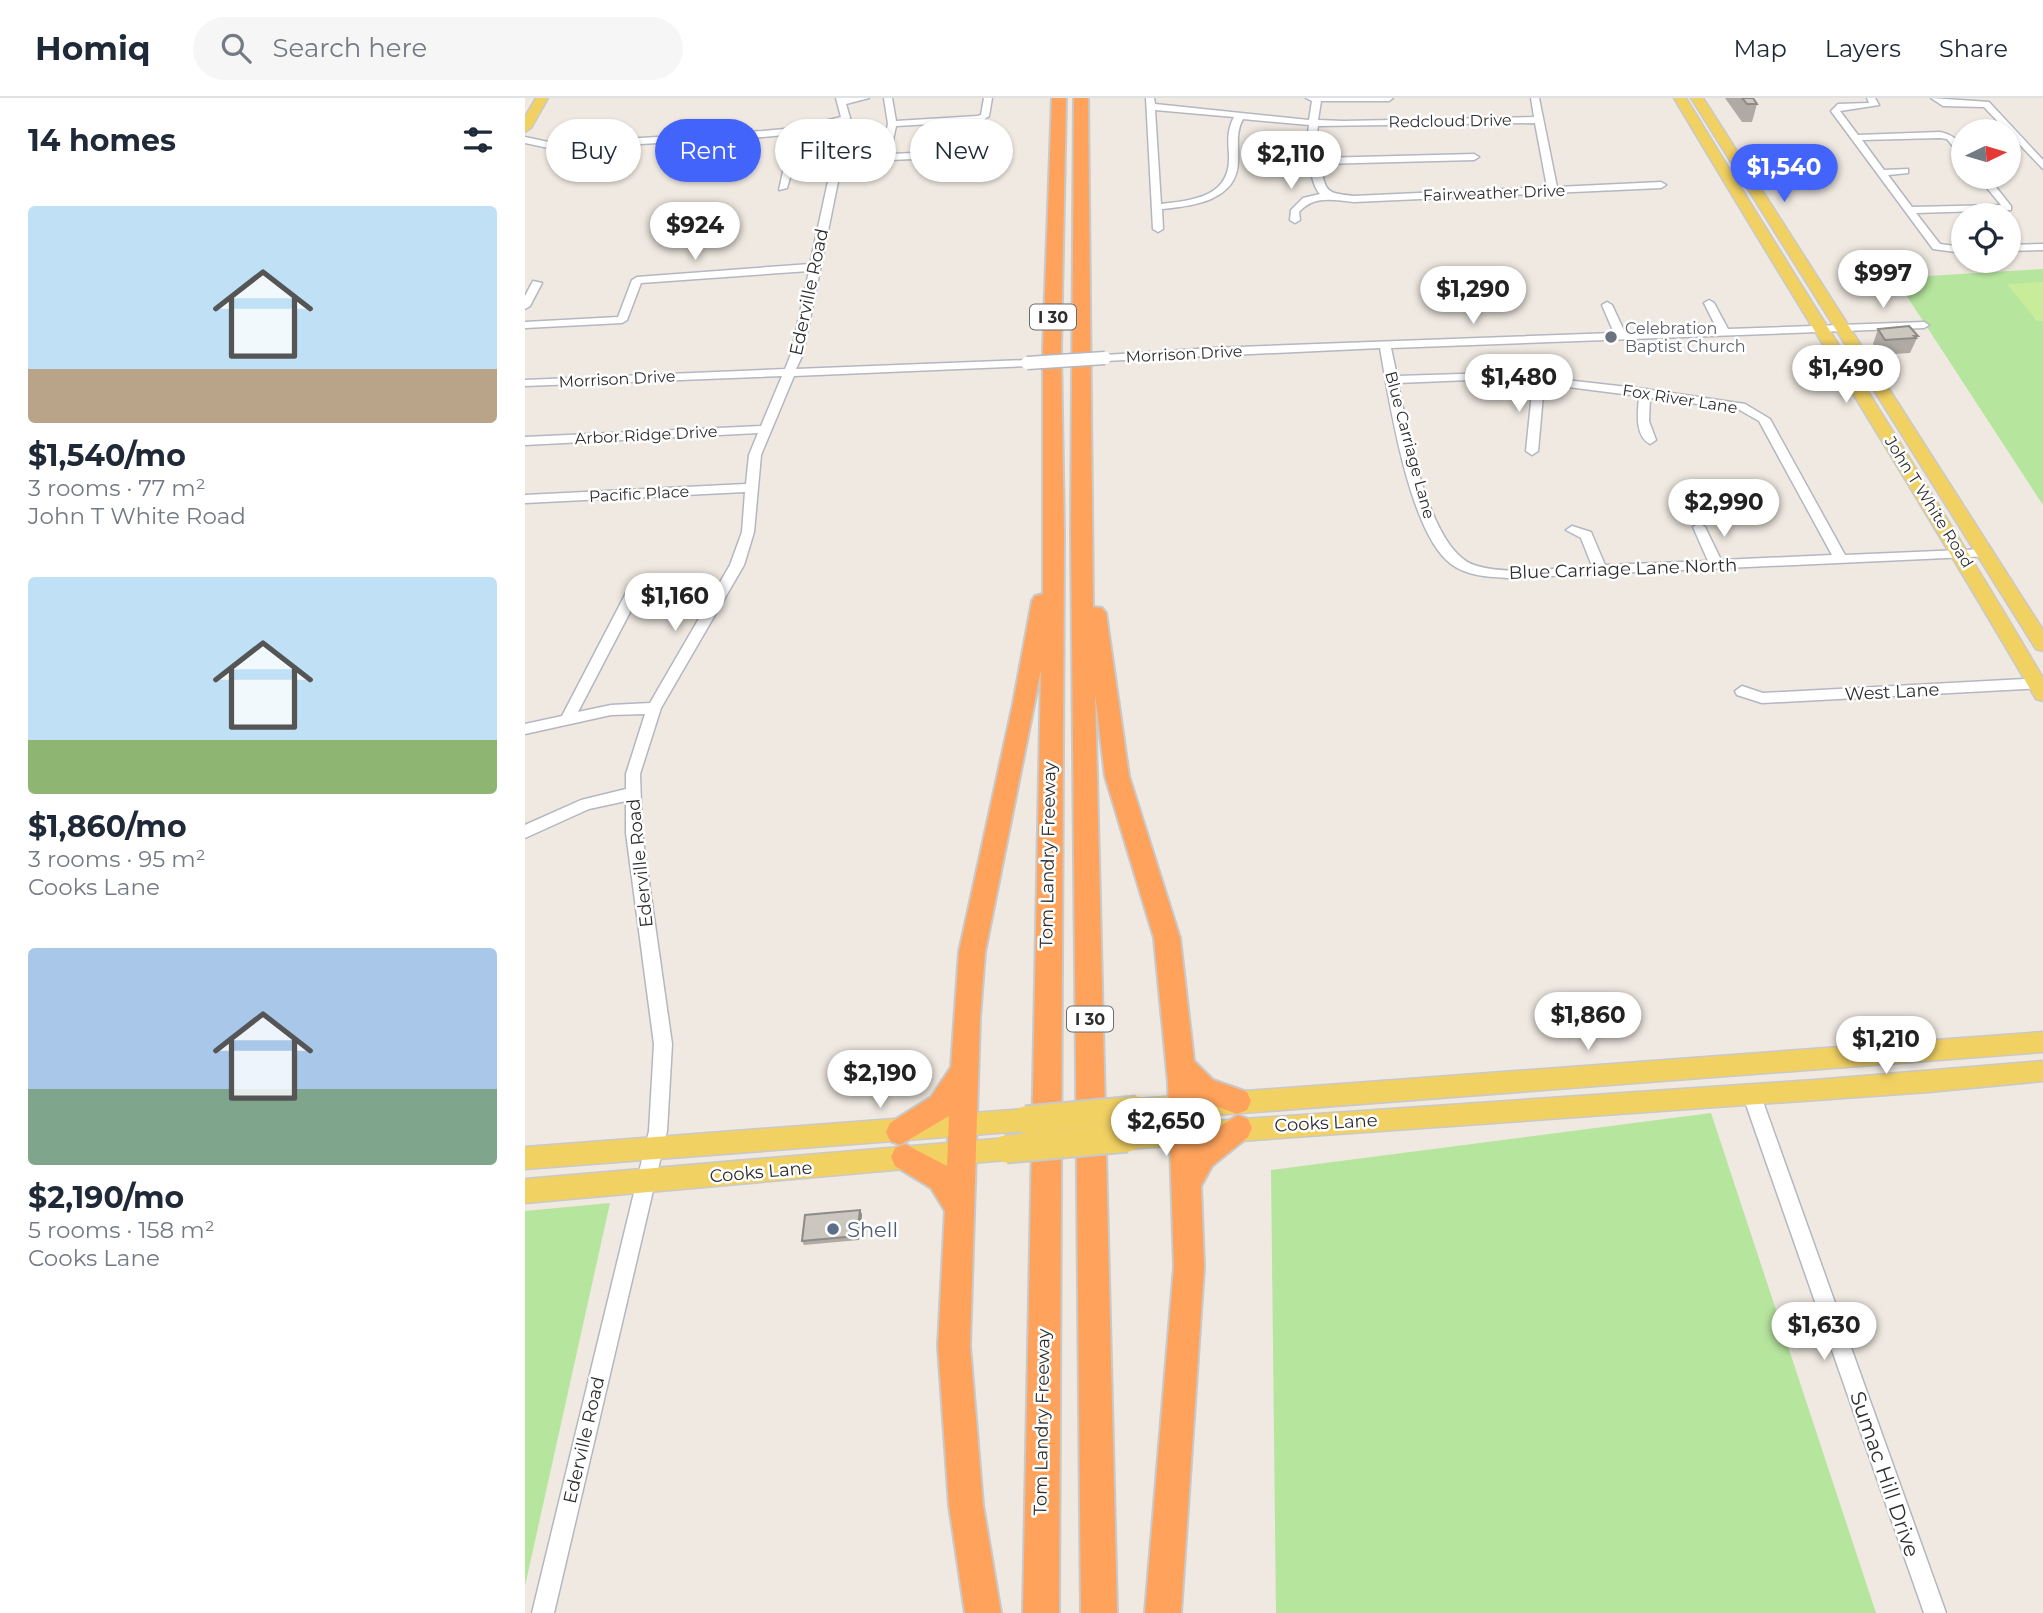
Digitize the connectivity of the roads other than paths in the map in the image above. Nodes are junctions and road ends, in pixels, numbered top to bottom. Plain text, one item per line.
1 (541, 98) edge
2 (865, 98) edge
3 (888, 98) edge
4 (988, 98) edge
5 (1059, 98) edge
6 (1081, 98) edge
7 (1310, 98) edge
8 (1317, 98) edge
9 (1389, 98) edge
10 (1535, 98) edge
11 (1680, 98) edge
12 (1697, 98) edge
13 (1871, 98) edge
14 (1935, 98) edge
15 (841, 100) edge
16 (1151, 103) edge
17 (1239, 117) junction
18 (846, 118) joint
19 (891, 119) edge
20 (1540, 120) junction
21 (1314, 123) junction
22 (896, 124) edge
23 (525, 128) edge
24 (1854, 138) junction
25 (1951, 138) edge
26 (525, 140) edge
27 (1474, 157) dead end
28 (1314, 161) junction
29 (2043, 166) edge
30 (1905, 171) dead end
31 (1880, 173) junction
32 (784, 182) edge
33 (833, 182) edge
34 (1661, 185) dead end
35 (782, 188) dead end
36 (1993, 189) edge
37 (1553, 191) junction
38 (1327, 194) junction
39 (1157, 207) junction
40 (1908, 210) junction
41 (1295, 220) dead end
42 (1158, 229) dead end
43 (2043, 247) edge
44 (2021, 248) edge
45 (1951, 250) edge
46 (815, 267) junction
47 (537, 283) dead end
48 (1709, 303) dead end
49 (1607, 305) dead end
50 (525, 306) edge
51 (525, 325) edge
52 (1924, 325) dead end
53 (1843, 327) junction
54 (1821, 328) junction
55 (1724, 332) junction
56 (1621, 336) junction
57 (1385, 346) junction
58 (791, 371) junction
59 (1392, 380) junction
60 (1539, 380) junction
61 (525, 383) edge
62 (1645, 392) junction
63 (766, 429) junction
64 (1650, 440) dead end
65 (525, 441) edge
66 (1532, 451) dead end
67 (752, 488) junction
68 (525, 499) edge
69 (1699, 527) dead end
70 (1572, 530) dead end
71 (1067, 533) junction
72 (1985, 553) junction
73 (1962, 554) junction
74 (1840, 560) junction
75 (1717, 566) junction
76 (1472, 569) joint
77 (1600, 570) junction
78 (633, 593) dead end
79 (2043, 645) edge
80 (2041, 687) edge
81 (1742, 691) dead end
82 (654, 708) junction
83 (568, 718) junction
84 (525, 729) edge
85 (631, 794) junction
86 (525, 832) edge
87 (2043, 1042) edge
88 (1900, 1051) junction
89 (1180, 1063) junction
90 (965, 1070) junction
91 (1628, 1071) junction
92 (2043, 1071) edge
93 (1914, 1084) junction
94 (1441, 1086) junction
95 (1752, 1096) junction
96 (1637, 1104) junction
97 (1237, 1114) junction
98 (1184, 1119) junction
99 (1389, 1120) junction
100 (962, 1139) junction
101 (903, 1144) junction
102 (654, 1149) junction
103 (525, 1158) edge
104 (646, 1181) junction
105 (1188, 1182) junction
106 (525, 1191) edge
107 (959, 1208) junction
108 (543, 1613) edge
109 (983, 1613) edge
110 (1041, 1613) edge
111 (1099, 1613) edge
112 (1163, 1613) edge
113 (1935, 1613) edge

1 - 23 main road
2 - 15 street
3 - 19 street
4 - 22 street
5 - 71 highway, Tom Landry Freeway / I 30
6 - 71 highway, Tom Landry Freeway / I 30
7 - 8 street
8 - 9 street
8 - 21 street
10 - 20 street
11 - 54 main road, John T White Road
12 - 53 main road, John T White Road
13 - 24 street
14 - 29 street
15 - 18 street, Ederville Road
16 - 17 street, Redcloud Drive
16 - 39 street
17 - 21 street, Redcloud Drive
17 - 39 street
18 - 26 street
20 - 21 street, Redcloud Drive
20 - 37 street
21 - 28 street
24 - 25 street
24 - 31 street
27 - 28 street
28 - 38 street
30 - 31 street
31 - 40 street
32 - 35 street
33 - 46 street, Ederville Road
34 - 37 street, Fairweather Drive
36 - 40 street
37 - 38 street, Fairweather Drive
38 - 41 street
39 - 42 street
40 - 45 street
43 - 44 street
46 - 51 street
46 - 58 street, Ederville Road
47 - 50 street
48 - 55 street
49 - 56 street
52 - 53 street, Morrison Drive
53 - 54 street, Morrison Drive
53 - 72 main road, John T White Road
54 - 55 street, Morrison Drive
54 - 73 main road, John T White Road
55 - 56 street, Morrison Drive
56 - 57 street, Morrison Drive
57 - 58 street, Morrison Drive, bridge
57 - 59 street, Blue Carriage Lane
58 - 61 street, Morrison Drive
58 - 63 street, Ederville Road
59 - 60 street, Fox River Lane
59 - 76 street, Blue Carriage Lane
60 - 62 street, Fox River Lane
60 - 66 street
62 - 64 street
62 - 74 street, Fox River Lane
63 - 65 street, Arbor Ridge Drive
63 - 67 street, Ederville Road
67 - 68 street, Pacific Place
67 - 82 street, Ederville Road
69 - 75 street
70 - 77 street
71 - 89 highway
71 - 90 highway
71 - 110 highway, Tom Landry Freeway / I 30
71 - 111 highway, Tom Landry Freeway / I 30
72 - 73 street, Blue Carriage Lane North
72 - 79 main road, John T White Road
73 - 74 street, Blue Carriage Lane North
73 - 80 main road, John T White Road
74 - 75 street, Blue Carriage Lane North
75 - 77 street, Blue Carriage Lane North
76 - 77 street, Blue Carriage Lane North
78 - 83 street
80 - 81 street, West Lane
82 - 83 street
82 - 85 street, Ederville Road
83 - 84 street
85 - 86 street
85 - 102 street, Ederville Road
87 - 88 main road, Cooks Lane
88 - 91 main road, Cooks Lane
88 - 93 main road
89 - 97 highway
89 - 98 highway
90 - 100 highway
90 - 101 highway
91 - 94 main road, Cooks Lane
91 - 96 main road
92 - 93 main road, Cooks Lane
93 - 95 main road, Cooks Lane
94 - 97 main road, Cooks Lane
94 - 99 main road
95 - 96 main road, Cooks Lane
95 - 113 street, Sumac Hill Drive
96 - 99 main road, Cooks Lane
97 - 98 main road, Cooks Lane
97 - 99 main road, Cooks Lane
97 - 105 highway
98 - 100 main road, Cooks Lane, bridge
98 - 100 main road, Cooks Lane, bridge
98 - 105 highway
100 - 101 main road, Cooks Lane
100 - 107 highway
101 - 102 main road, Cooks Lane
101 - 104 main road, Cooks Lane
101 - 107 highway
102 - 103 main road, Cooks Lane
102 - 104 street, Ederville Road
104 - 106 main road, Cooks Lane
104 - 108 street, Ederville Road
105 - 112 highway
107 - 109 highway

